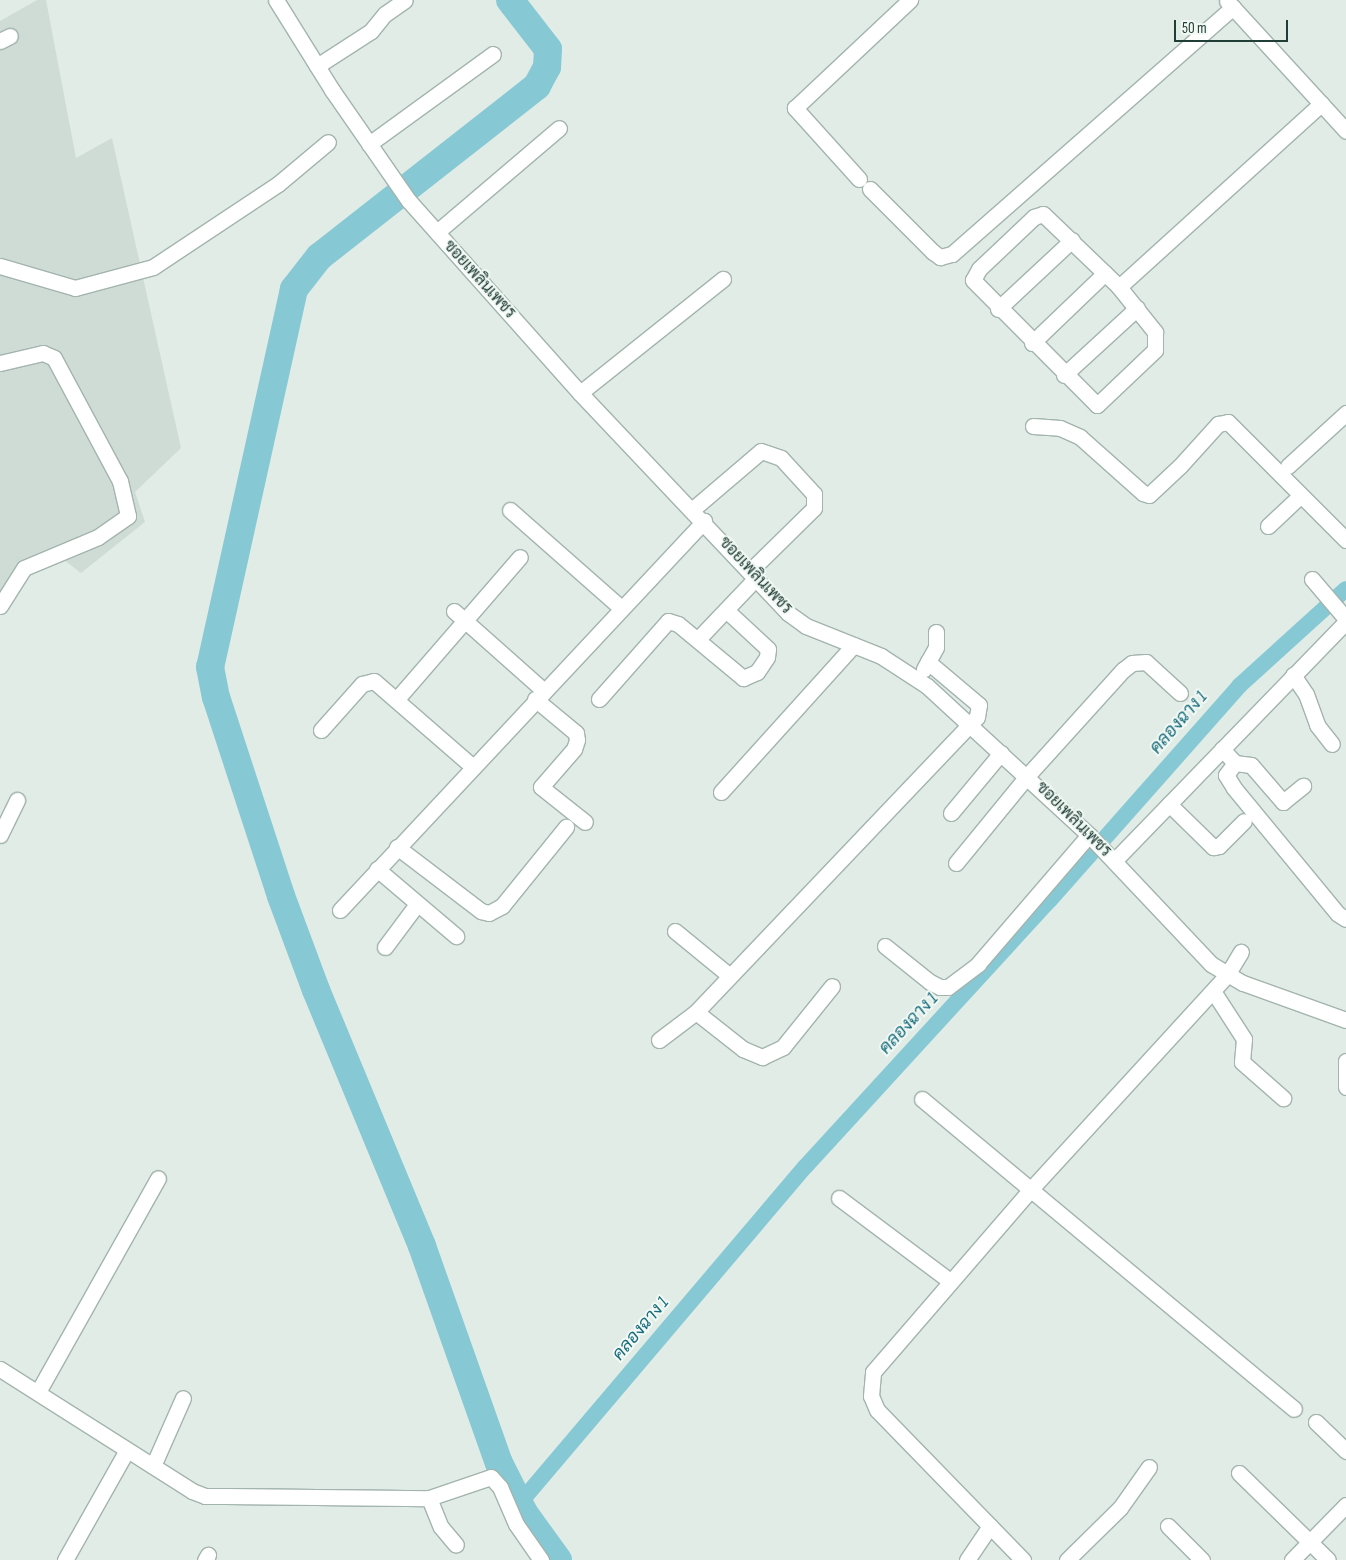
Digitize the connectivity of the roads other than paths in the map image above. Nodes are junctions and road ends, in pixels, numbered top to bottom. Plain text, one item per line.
1 (276, 0) edge
2 (405, 0) edge
3 (910, 0) edge
4 (1230, 4) edge
5 (493, 54) dead end
6 (317, 66) junction
7 (1321, 104) junction
8 (558, 128) dead end
9 (1346, 131) edge
10 (328, 142) dead end
11 (369, 144) junction
12 (437, 232) junction
13 (1072, 240) junction
14 (0, 266) edge
15 (1106, 273) junction
16 (723, 279) dead end
17 (1119, 286) junction
18 (1137, 308) junction
19 (998, 309) junction
20 (1032, 343) junction
21 (0, 363) edge
22 (1064, 375) junction
23 (580, 393) junction
24 (1346, 412) edge
25 (1033, 426) dead end
26 (1288, 466) dead end
27 (1300, 496) junction
28 (693, 509) junction
29 (510, 510) dead end
30 (704, 521) junction
31 (1268, 526) dead end
32 (1346, 540) edge
33 (520, 557) dead end
34 (753, 574) junction
35 (1312, 579) dead end
36 (0, 606) edge
37 (621, 608) junction
38 (726, 610) junction
39 (459, 616) junction
40 (1345, 618) edge
41 (936, 632) dead end
42 (698, 639) junction
43 (854, 645) junction
44 (928, 662) junction
45 (1293, 675) junction
46 (917, 679) junction
47 (1180, 693) dead end
48 (539, 694) junction
49 (600, 699) dead end
50 (396, 700) junction
51 (971, 726) junction
52 (321, 730) dead end
53 (1332, 744) dead end
54 (1222, 749) junction
55 (1001, 752) junction
56 (1235, 762) junction
57 (473, 766) junction
58 (1028, 775) junction
59 (1303, 786) dead end
60 (721, 792) dead end
61 (17, 800) dead end
62 (1169, 804) junction
63 (951, 813) dead end
64 (1244, 821) dead end
65 (585, 822) dead end
66 (566, 827) dead end
67 (0, 835) edge
68 (1090, 836) junction
69 (397, 847) junction
70 (1114, 861) junction
71 (956, 863) dead end
72 (377, 869) junction
73 (417, 904) junction
74 (340, 910) dead end
75 (1346, 919) edge
76 (675, 931) dead end
77 (456, 936) dead end
78 (885, 946) dead end
79 (385, 947) dead end
80 (1241, 952) dead end
81 (1227, 975) junction
82 (730, 976) junction
83 (832, 986) dead end
84 (1212, 991) junction
85 (696, 1012) junction
86 (1346, 1020) edge
87 (659, 1040) dead end
88 (1346, 1061) edge
89 (1346, 1087) edge
90 (1283, 1098) dead end
91 (922, 1099) dead end
92 (158, 1178) dead end
93 (1031, 1189) junction
94 (839, 1198) dead end
95 (950, 1281) junction
96 (0, 1369) edge
97 (38, 1392) junction
98 (183, 1398) dead end
99 (1294, 1409) dead end
100 (1316, 1422) dead end
101 (127, 1450) junction
102 (1346, 1451) edge
103 (153, 1466) junction
104 (1149, 1467) dead end
105 (1239, 1474) dead end
106 (429, 1498) junction
107 (1346, 1505) edge
108 (990, 1526) junction
109 (1168, 1526) dead end
110 (1310, 1541) junction
111 (456, 1545) dead end
112 (65, 1560) edge
113 (541, 1560) edge
114 (967, 1560) edge
115 (1023, 1560) edge
116 (1067, 1560) edge
117 (1202, 1560) edge
118 (1292, 1560) edge
119 (1328, 1560) edge

1 - 6 street, ซอยเพลินเพชร
2 - 6 street
3 - 4 street
4 - 7 street
5 - 11 street
6 - 11 street, ซอยเพลินเพชร
7 - 9 street
7 - 17 street
8 - 12 street
10 - 14 street
11 - 12 street, ซอยเพลินเพชร
12 - 23 street, ซอยเพลินเพชร
13 - 15 street
13 - 19 street
13 - 19 street
15 - 17 street
15 - 20 street
16 - 23 street
17 - 18 street
18 - 22 street
18 - 22 street
19 - 20 street
20 - 22 street
21 - 36 street
23 - 28 street, ซอยเพลินเพชร
24 - 26 street
25 - 27 street
27 - 31 street
27 - 32 street
28 - 30 street, ซอยเพลินเพชร
28 - 34 street
29 - 37 street
30 - 34 street, ซอยเพลินเพชร
30 - 37 street
33 - 39 street
34 - 38 street
34 - 43 street, ซอยเพลินเพชร
35 - 40 street
37 - 48 street
38 - 42 street
38 - 42 street
39 - 48 street
39 - 50 street
40 - 45 street
41 - 44 street
42 - 49 street
43 - 46 street, ซอยเพลินเพชร
43 - 60 street
44 - 46 street
44 - 51 street
45 - 53 street
45 - 54 street
46 - 51 street, ซอยเพลินเพชร
47 - 58 street
48 - 57 street
48 - 65 street
50 - 52 street
50 - 57 street
51 - 55 street, ซอยเพลินเพชร
51 - 82 street
54 - 56 street
54 - 62 street
55 - 58 street, ซอยเพลินเพชร
55 - 63 street
56 - 59 street
56 - 75 street
57 - 69 street
58 - 68 street, ซอยเพลินเพชร
58 - 71 street
61 - 67 street
62 - 64 street
62 - 70 street
66 - 69 street
68 - 70 street, ซอยเพลินเพชร
68 - 78 street
69 - 72 street
70 - 81 street, ซอยเพลินเพชร
72 - 73 street
72 - 74 street
73 - 77 street
73 - 79 street
76 - 82 street
80 - 81 street
81 - 84 street
81 - 86 street, ซอยเพลินเพชร
82 - 85 street
83 - 85 street
84 - 90 street
84 - 93 street
85 - 87 street
88 - 89 street
91 - 93 street
92 - 97 street
93 - 95 street
93 - 99 street
94 - 95 street
95 - 108 street
96 - 97 street
97 - 101 street
98 - 103 street
100 - 102 street
101 - 103 street
101 - 112 street
103 - 106 street
104 - 116 street
105 - 110 street
106 - 111 street
106 - 113 street
107 - 110 street
108 - 114 street
108 - 115 street
109 - 117 street
110 - 118 street
110 - 119 street

